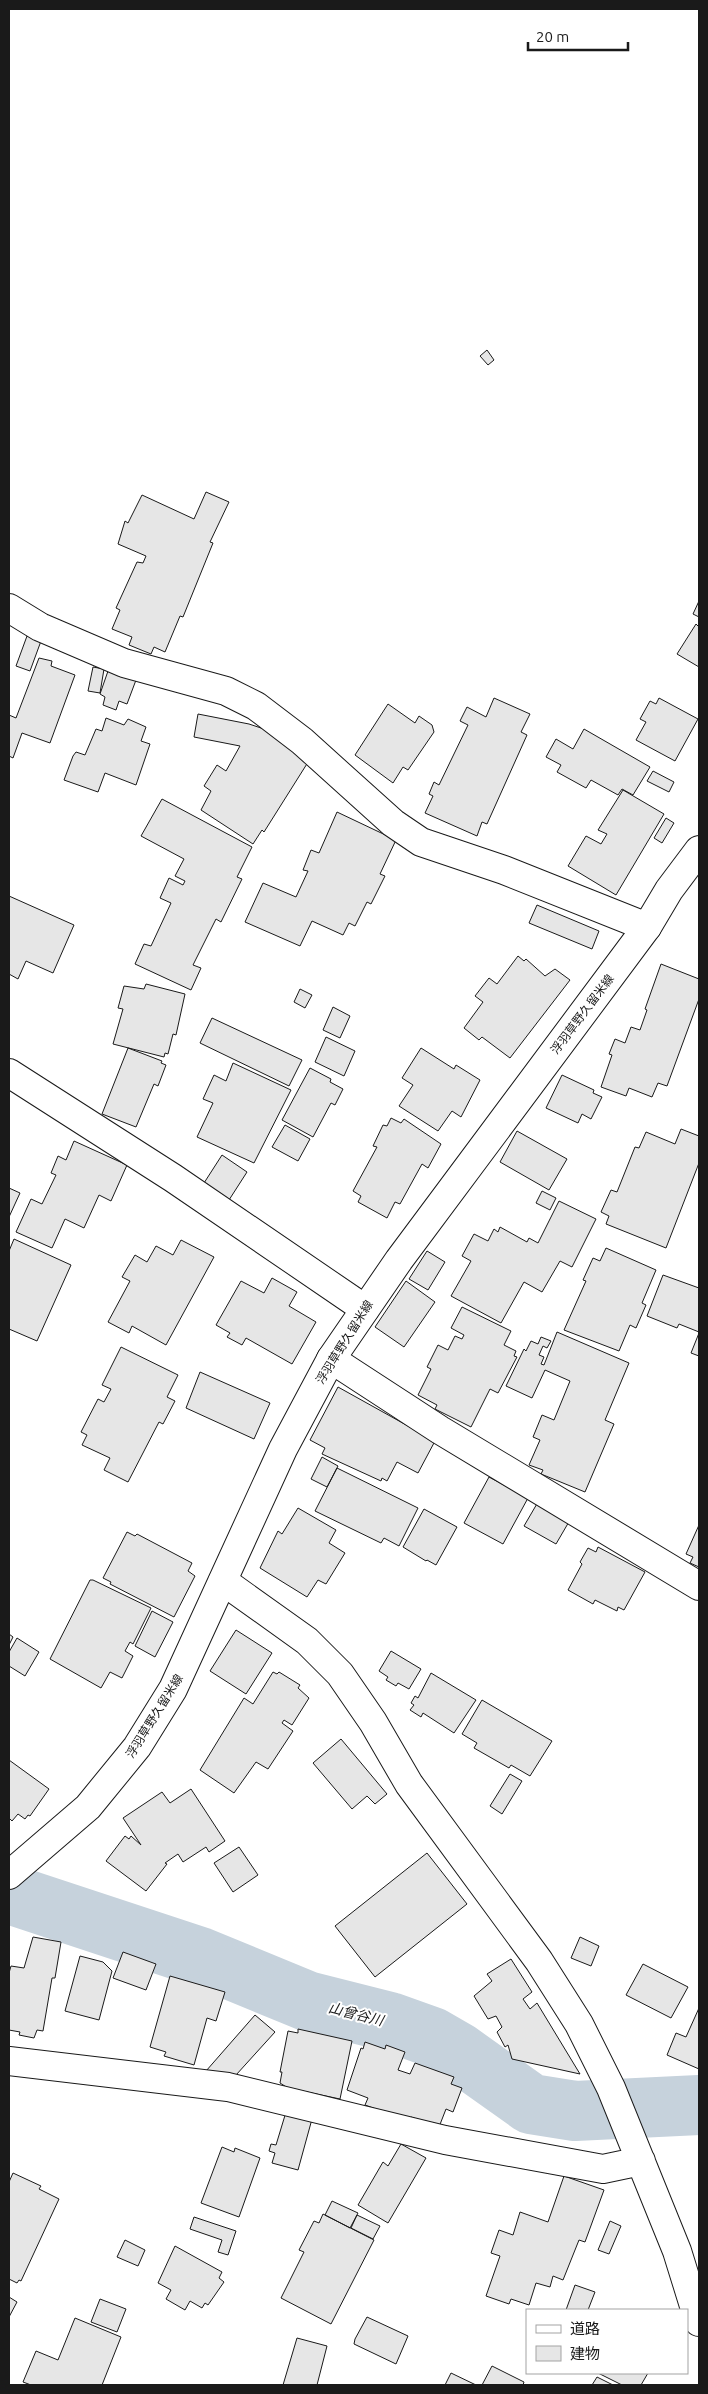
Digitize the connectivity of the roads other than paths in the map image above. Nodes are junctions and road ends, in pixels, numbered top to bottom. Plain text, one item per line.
1 (9, 608) edge
2 (699, 850) edge
3 (647, 927) junction
4 (9, 1073) edge
5 (365, 1309) junction
6 (331, 1359) junction
7 (223, 1581) junction
8 (699, 1586) edge
9 (12, 1866) edge
10 (9, 2061) edge
11 (641, 2162) junction
12 (688, 2252) edge
13 (699, 2322) edge

1 - 3 street
2 - 3 street, 浮羽草野久留米線
3 - 5 street, 浮羽草野久留米線
4 - 5 street
5 - 6 street, 浮羽草野久留米線
6 - 7 street, 浮羽草野久留米線
6 - 8 street
7 - 9 street, 浮羽草野久留米線
7 - 11 street
10 - 11 street
11 - 12 street
12 - 13 street

